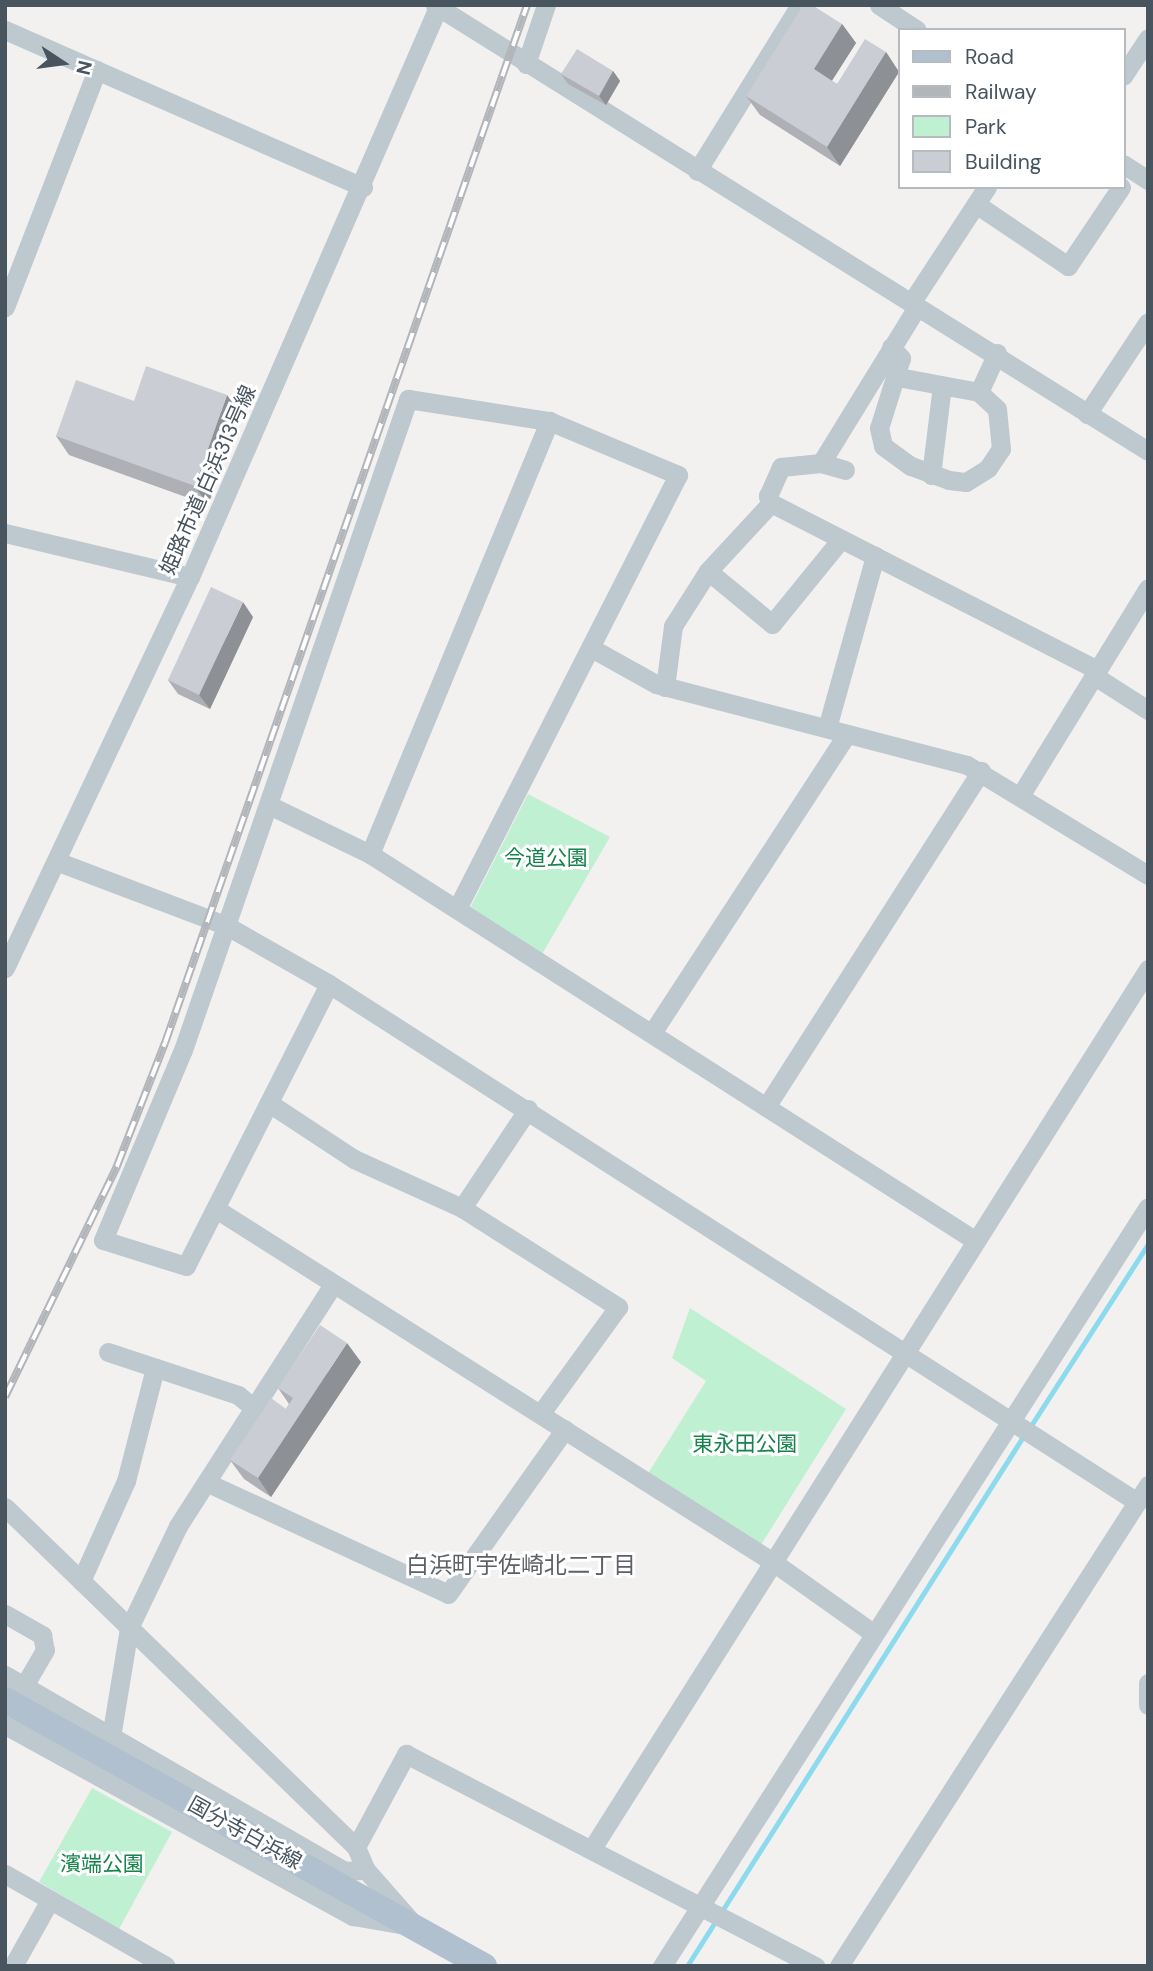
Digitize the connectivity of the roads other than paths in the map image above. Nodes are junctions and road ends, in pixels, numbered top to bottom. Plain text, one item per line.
1 (545, 5) edge
2 (800, 5) edge
3 (879, 5) edge
4 (437, 6) edge
5 (914, 28) edge
6 (5, 30) edge
7 (1148, 38) edge
8 (526, 64) junction
9 (97, 70) junction
10 (1125, 73) edge
11 (697, 171) junction
12 (363, 187) junction
13 (1122, 189) edge
14 (981, 195) edge
15 (914, 305) junction
16 (5, 307) edge
17 (1148, 322) edge
18 (891, 346) junction
19 (997, 353) junction
20 (898, 377) junction
21 (942, 386) junction
22 (979, 392) junction
23 (1087, 414) junction
24 (550, 421) junction
25 (1148, 451) edge
26 (821, 463) junction
27 (845, 470) dead end
28 (931, 474) junction
29 (771, 503) junction
30 (5, 533) edge
31 (841, 539) junction
32 (875, 556) junction
33 (708, 571) junction
34 (190, 577) junction
35 (1148, 588) edge
36 (593, 649) junction
37 (1094, 672) junction
38 (665, 687) junction
39 (1148, 710) edge
40 (827, 728) junction
41 (848, 734) junction
42 (981, 771) junction
43 (1020, 796) junction
44 (271, 806) junction
45 (370, 854) junction
46 (56, 861) junction
47 (1148, 875) edge
48 (457, 909) junction
49 (227, 926) junction
50 (5, 968) edge
51 (1148, 969) edge
52 (329, 984) junction
53 (652, 1033) junction
54 (269, 1103) junction
55 (766, 1107) junction
56 (528, 1109) junction
57 (1148, 1207) edge
58 (462, 1208) junction
59 (216, 1209) junction
60 (976, 1241) junction
61 (333, 1285) junction
62 (108, 1352) dead end
63 (903, 1354) junction
64 (155, 1368) junction
65 (255, 1409) junction
66 (541, 1413) junction
67 (1010, 1420) junction
68 (565, 1429) junction
69 (208, 1483) junction
70 (1148, 1485) edge
71 (1137, 1502) junction
72 (5, 1507) edge
73 (773, 1562) junction
74 (81, 1581) junction
75 (5, 1614) edge
76 (130, 1628) junction
77 (873, 1633) junction
78 (5, 1675) edge
79 (1148, 1683) edge
80 (15, 1693) edge
81 (1148, 1705) edge
82 (5, 1726) edge
83 (111, 1737) junction
84 (356, 1847) junction
85 (593, 1847) junction
86 (366, 1870) junction
87 (5, 1874) edge
88 (50, 1900) junction
89 (700, 1907) junction
90 (415, 1926) junction
91 (163, 1965) edge
92 (12, 1966) edge
93 (484, 1966) edge
94 (662, 1966) edge
95 (815, 1966) edge
96 (839, 1966) edge

1 - 8 street
2 - 11 street
3 - 5 street
4 - 8 street
4 - 12 street, 姫路市道 白浜313号線
6 - 9 street
7 - 10 street
8 - 11 street
9 - 12 street
9 - 16 street
11 - 15 street
12 - 34 street, 姫路市道 白浜313号線
13 - 14 street
14 - 15 street
15 - 18 street
15 - 19 street
17 - 23 street
18 - 20 street
18 - 26 street
19 - 22 street
19 - 23 street
20 - 21 street
20 - 28 street
21 - 22 street
21 - 28 street
22 - 28 street
23 - 25 street
24 - 36 street
24 - 44 street
24 - 45 street
26 - 27 street
26 - 29 street
29 - 31 street
29 - 33 street
30 - 34 street
31 - 32 street
31 - 33 street
32 - 37 street
32 - 40 street
33 - 38 street
34 - 46 street, 姫路市道 白浜313号線
35 - 37 street
36 - 38 street
36 - 48 street
37 - 39 street
37 - 43 street
38 - 40 street
40 - 41 street
41 - 42 street
41 - 53 street
42 - 43 street
42 - 55 street
43 - 47 street
44 - 45 street
44 - 49 street
45 - 48 street
46 - 49 street
46 - 50 street, 姫路市道 白浜313号線
48 - 53 street
49 - 52 street
49 - 59 street
51 - 60 street
52 - 54 street
52 - 56 street
53 - 55 street
54 - 58 street
54 - 59 street
55 - 60 street
56 - 58 street
56 - 63 street
57 - 67 street
58 - 66 street
59 - 61 street
60 - 63 street
61 - 65 street
61 - 66 street
62 - 64 street
63 - 67 street
63 - 73 street
64 - 65 street
64 - 74 street
65 - 69 street
66 - 68 street
67 - 71 street
67 - 77 street
68 - 69 street
68 - 73 street
69 - 76 street
70 - 71 street
71 - 96 street
72 - 74 street
73 - 77 street
73 - 85 street
74 - 76 street
75 - 80 street
76 - 83 street
76 - 84 street
77 - 89 street
78 - 80 street
79 - 81 street
80 - 83 street
80 - 90 main road, 国分寺白浜線
82 - 90 street
83 - 86 street
84 - 85 street
84 - 86 street
85 - 89 street
86 - 90 street
87 - 88 street
88 - 91 street
88 - 92 street
89 - 94 street
89 - 95 street
90 - 93 main road, 国分寺白浜線

